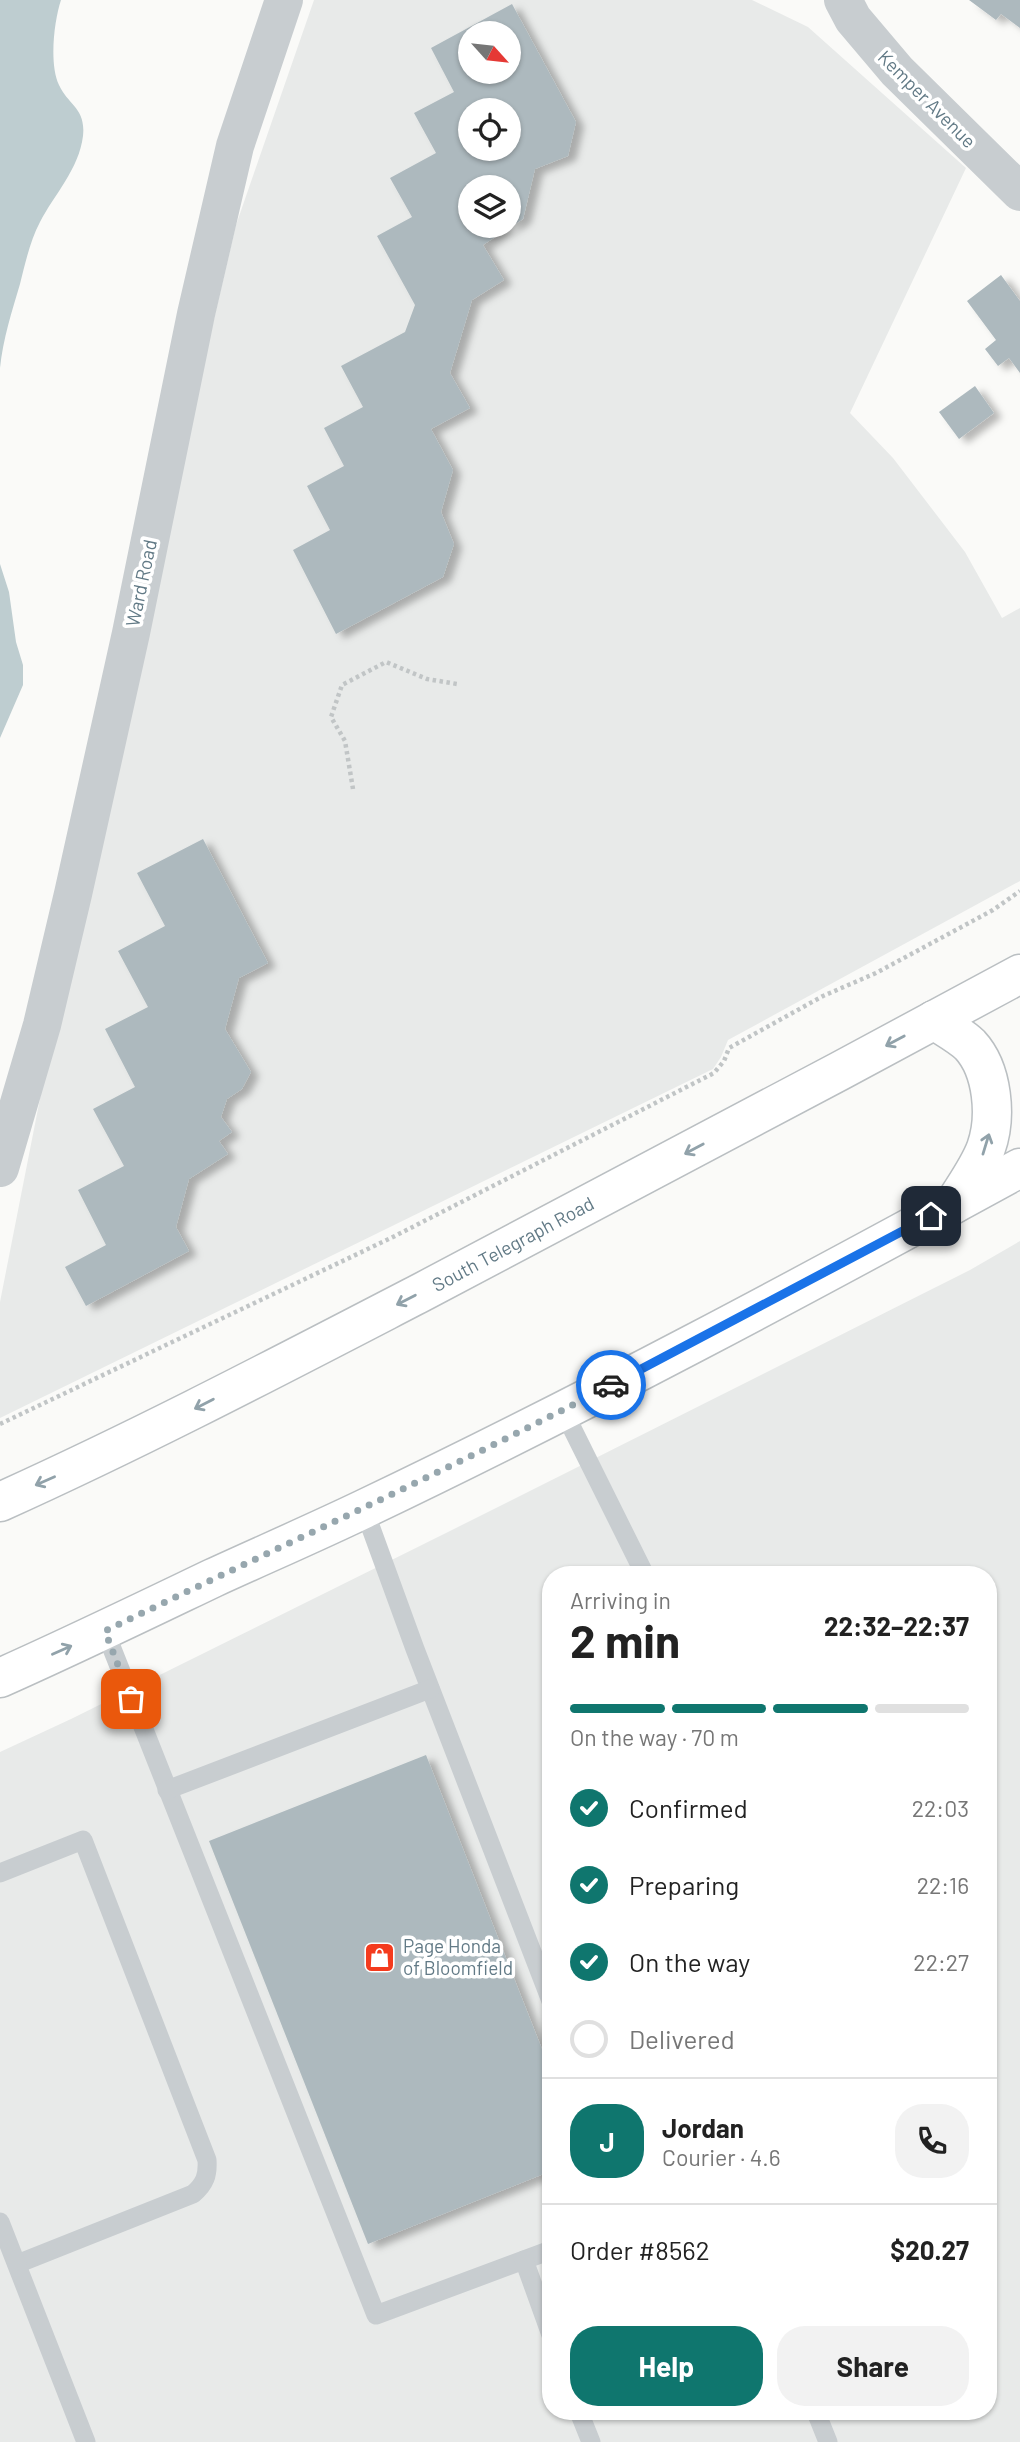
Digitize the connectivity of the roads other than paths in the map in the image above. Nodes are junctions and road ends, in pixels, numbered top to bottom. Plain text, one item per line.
1 (284, 0) edge
2 (843, 0) edge
3 (1020, 192) edge
4 (1020, 974) edge
5 (934, 1020) junction
6 (0, 1168) edge
7 (1020, 1168) edge
8 (954, 1204) junction
9 (563, 1410) junction
10 (0, 1502) edge
11 (364, 1509) junction
12 (641, 1566) edge
13 (105, 1631) junction
14 (0, 1678) edge
15 (430, 1689) junction
16 (167, 1790) junction
17 (0, 1873) edge
18 (542, 1978) edge
19 (0, 2222) edge
20 (542, 2253) edge
21 (524, 2260) junction
22 (17, 2264) junction
23 (542, 2310) edge
24 (582, 2420) edge
25 (819, 2420) edge
26 (86, 2442) edge
27 (591, 2442) edge
28 (828, 2442) edge

1 - 6 street, Ward Road
2 - 3 street, Kemper Avenue
4 - 5 highway, South Telegraph Road
8 -> 5 highway
5 -> 10 highway, South Telegraph Road
7 - 8 highway
8 - 9 highway
9 - 11 highway
9 - 12 lane
11 - 13 highway
11 - 15 lane
14 -> 13 highway
13 - 16 lane
15 - 16 lane
15 - 18 lane
16 - 21 lane
17 - 22 lane
19 - 22 lane
20 - 21 lane
21 - 23 lane
22 - 26 lane
24 - 27 lane
25 - 28 lane

